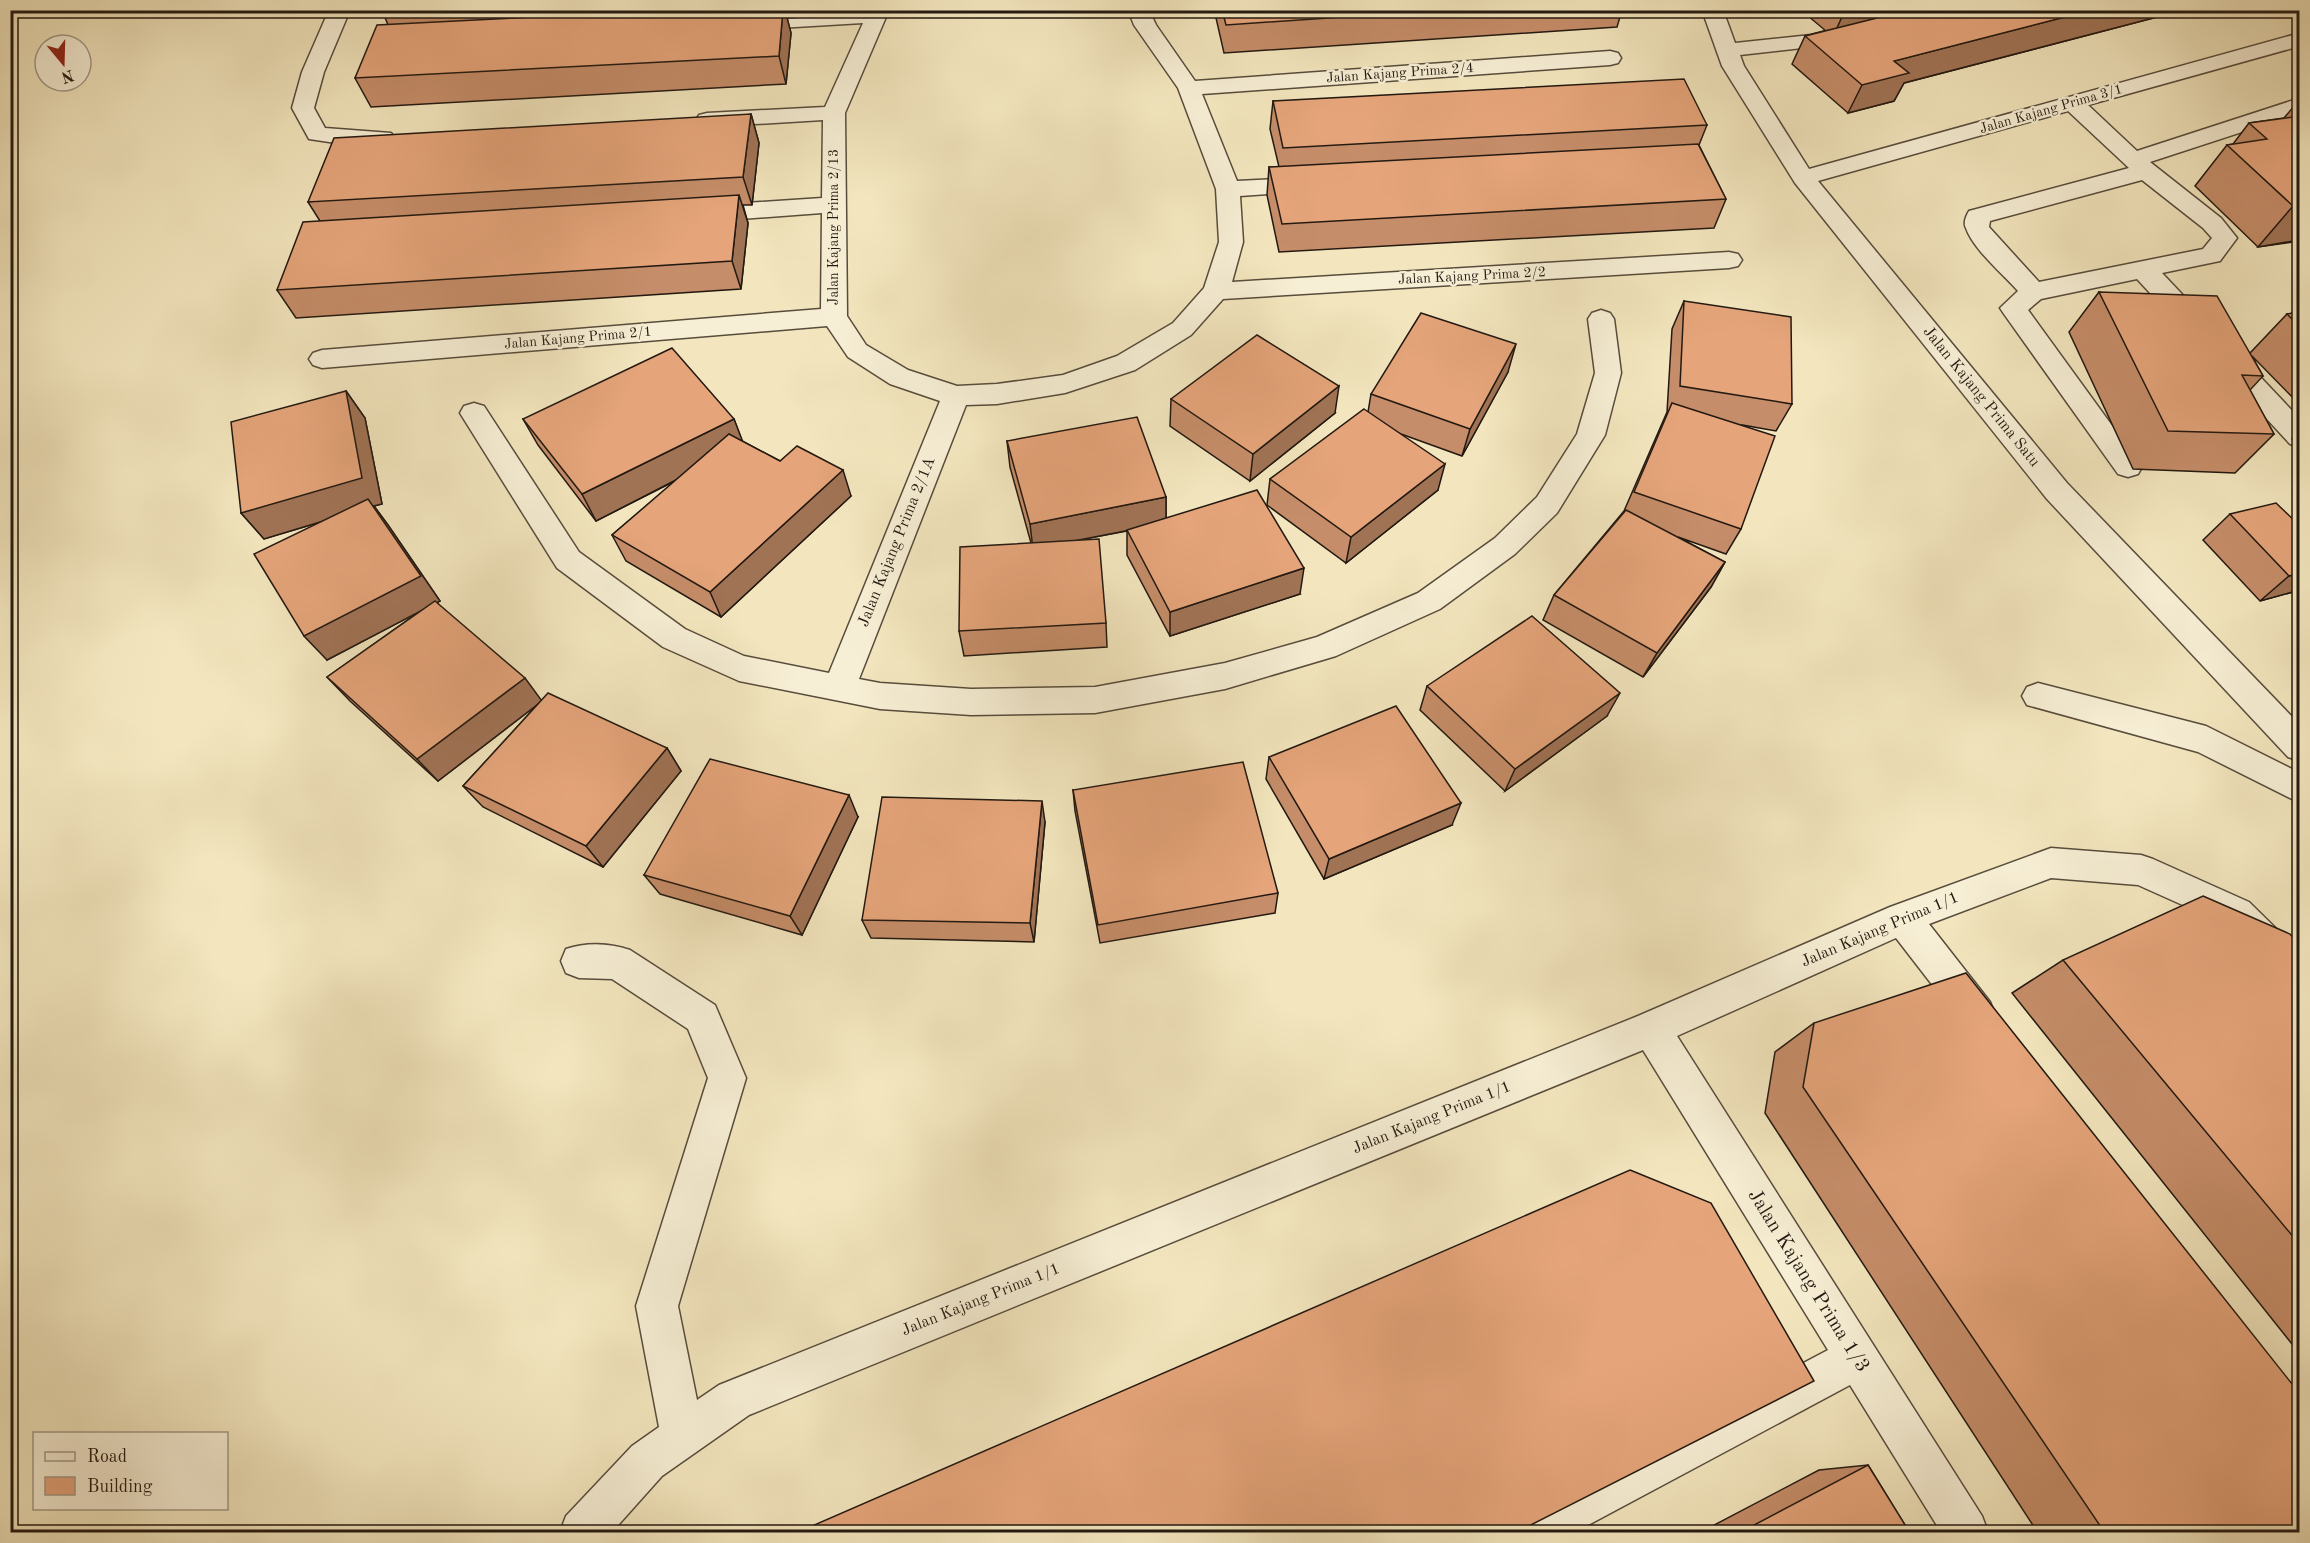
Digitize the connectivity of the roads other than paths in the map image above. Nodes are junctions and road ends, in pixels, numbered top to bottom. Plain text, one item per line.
1 (340, 10) edge
2 (1138, 10) edge
3 (1712, 10) edge
4 (1934, 10) edge
5 (877, 13) edge
6 (721, 26) edge
7 (2300, 39) edge
8 (1726, 50) junction
9 (1610, 58) dead end
10 (1189, 88) junction
11 (2072, 103) junction
12 (2300, 105) edge
13 (834, 113) junction
14 (690, 121) edge
15 (403, 137) edge
16 (2140, 166) junction
17 (1803, 178) junction
18 (1335, 183) edge
19 (1228, 189) junction
20 (834, 205) junction
21 (679, 216) edge
22 (1729, 260) dead end
23 (2142, 268) junction
24 (1216, 291) junction
25 (2033, 292) junction
26 (834, 317) junction
27 (1601, 319) dead end
28 (322, 359) dead end
29 (956, 396) junction
30 (474, 413) dead end
31 (2300, 437) edge
32 (2128, 468) dead end
33 (839, 688) junction
34 (2038, 696) dead end
35 (2300, 747) edge
36 (2300, 789) edge
37 (1902, 918) junction
38 (579, 961) dead end
39 (2300, 978) edge
40 (1651, 1029) junction
41 (1996, 1040) edge
42 (1857, 1358) junction
43 (682, 1436) junction
44 (582, 1533) edge
45 (1531, 1533) edge
46 (1966, 1533) edge

1 - 15 street
2 - 10 street, Jalan Kajang Prima 2/13
3 - 8 street, Jalan Kajang Prima Satu
4 - 8 street
5 - 6 street
5 - 13 street, Jalan Kajang Prima 2/13
7 - 11 street, Jalan Kajang Prima 3/1
8 - 17 street, Jalan Kajang Prima Satu
9 - 10 street, Jalan Kajang Prima 2/4
10 - 19 street, Jalan Kajang Prima 2/13
11 - 16 street
11 - 17 street, Jalan Kajang Prima 3/1
12 - 16 street
13 - 14 street
13 - 20 street, Jalan Kajang Prima 2/13
16 - 23 street
16 - 25 street
17 - 35 street, Jalan Kajang Prima Satu
18 - 19 street
19 - 24 street, Jalan Kajang Prima 2/13
20 - 21 street
20 - 26 street, Jalan Kajang Prima 2/13
22 - 24 street, Jalan Kajang Prima 2/2
23 - 25 street
23 - 31 street
24 - 29 street, Jalan Kajang Prima 2/13
25 - 32 street
26 - 28 street, Jalan Kajang Prima 2/1
26 - 29 street, Jalan Kajang Prima 2/13
27 - 33 street
29 - 33 street, Jalan Kajang Prima 2/1A
30 - 33 street
34 - 36 street
37 - 39 street, Jalan Kajang Prima 1/1
37 - 40 street, Jalan Kajang Prima 1/1
37 - 41 street
38 - 43 street
40 - 42 street, Jalan Kajang Prima 1/3
40 - 43 street, Jalan Kajang Prima 1/1
42 - 45 street
42 - 46 street, Jalan Kajang Prima 1/3
43 - 44 street, Jalan Kajang Prima 1/1

